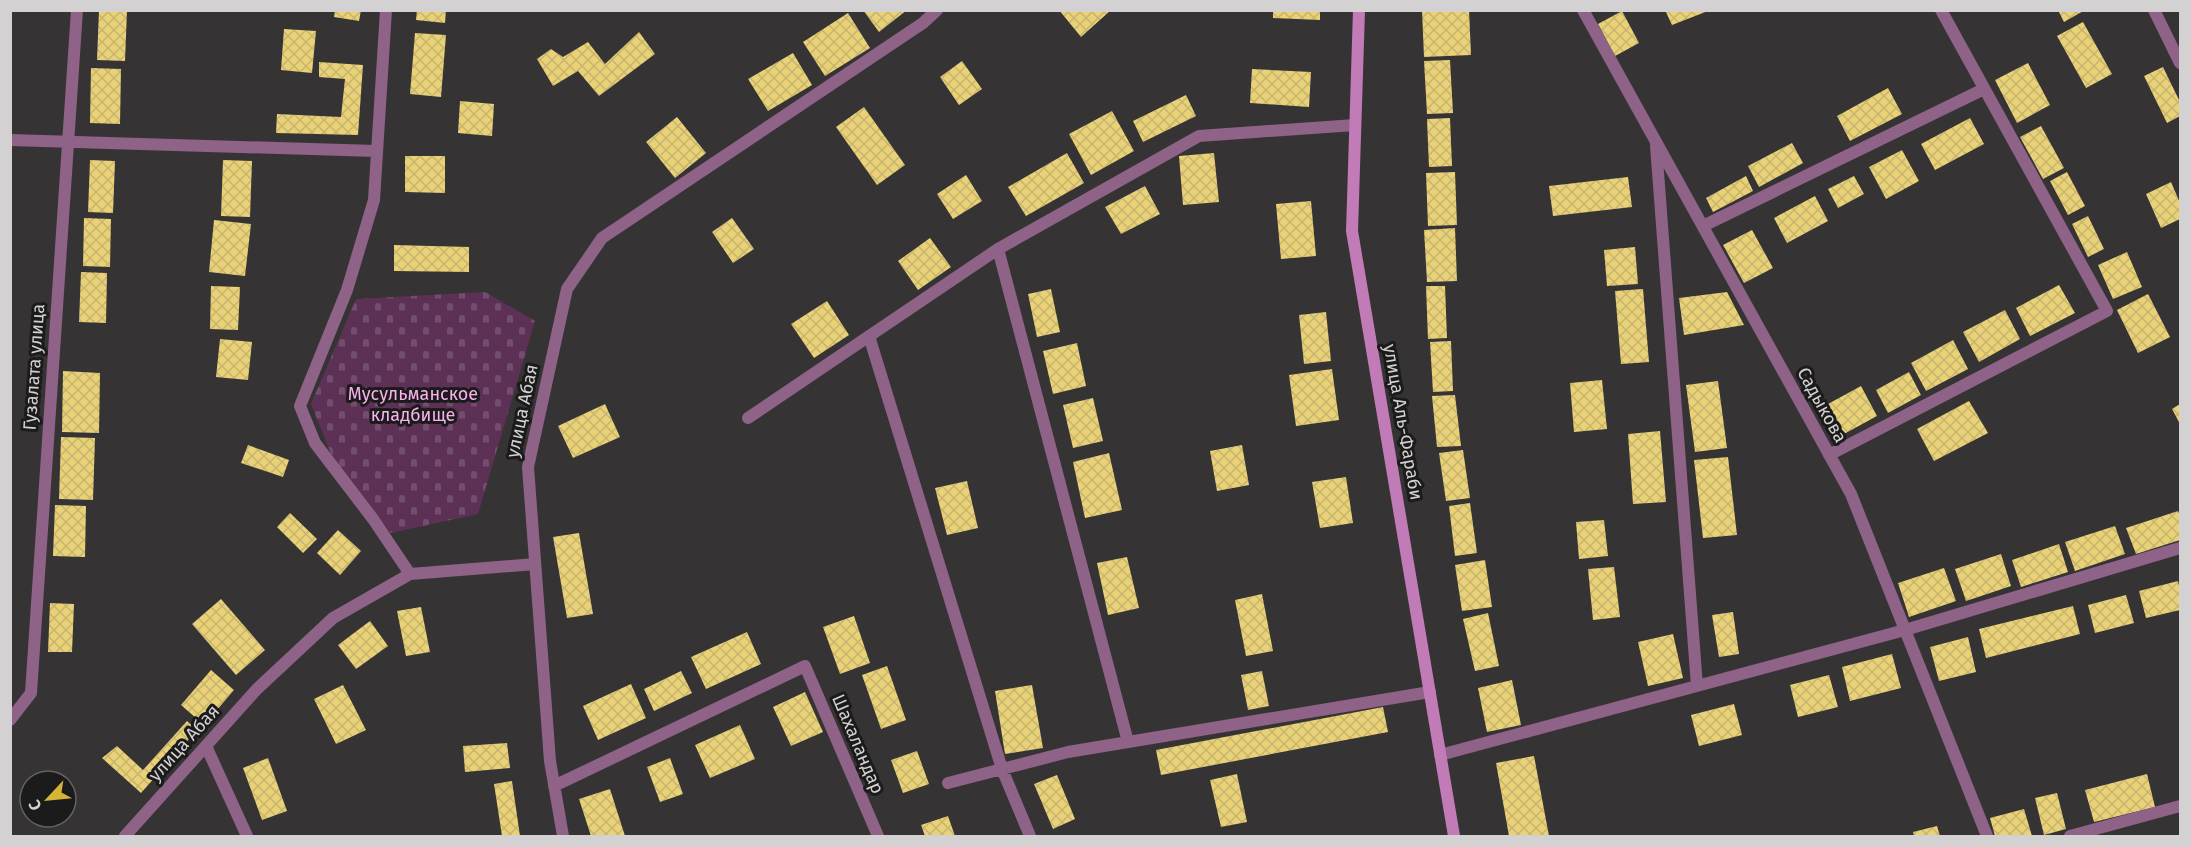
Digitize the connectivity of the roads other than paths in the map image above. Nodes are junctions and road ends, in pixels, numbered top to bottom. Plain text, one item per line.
1 (77, 10) edge
2 (386, 10) edge
3 (937, 10) edge
4 (1359, 10) edge
5 (1583, 10) edge
6 (1941, 10) edge
7 (2154, 10) edge
8 (2179, 54) edge
9 (1984, 89) junction
10 (1355, 125) junction
11 (10, 140) edge
12 (1655, 140) junction
13 (67, 142) junction
14 (376, 151) junction
15 (1703, 226) junction
16 (998, 249) junction
17 (869, 336) junction
18 (748, 418) dead end
19 (1829, 455) junction
20 (2181, 548) edge
21 (535, 564) junction
22 (410, 574) junction
23 (1905, 630) junction
24 (1697, 686) junction
25 (1430, 692) junction
26 (10, 720) edge
27 (1128, 742) junction
28 (206, 746) junction
29 (1440, 755) junction
30 (1002, 769) junction
31 (948, 783) dead end
32 (554, 786) junction
33 (2181, 806) edge
34 (125, 837) edge
35 (247, 837) edge
36 (563, 837) edge
37 (878, 837) edge
38 (1030, 837) edge
39 (1454, 837) edge
40 (1987, 837) edge
41 (2070, 837) edge

1 - 13 street, Гузалата улица
2 - 14 street
3 - 21 street, улица Абая
4 - 10 main road, улица Аль-Фараби
5 - 12 street, Садыкова
6 - 9 street
7 - 8 street
9 - 15 street
9 - 19 street
10 - 16 street
10 - 25 main road, улица Аль-Фараби
11 - 13 street
12 - 15 street, Садыкова
12 - 24 street
13 - 14 street
13 - 26 street, Гузалата улица
14 - 22 street
15 - 19 street, Садыкова
16 - 17 street
16 - 27 street
17 - 18 street
17 - 30 street
19 - 23 street, Садыкова
20 - 23 street
21 - 22 street, улица Абая
21 - 32 street
22 - 28 street, улица Абая
23 - 24 street
23 - 40 street, Садыкова
24 - 29 street
25 - 27 street
25 - 29 main road, улица Аль-Фараби
27 - 30 street
28 - 34 street, улица Абая
28 - 35 street
29 - 39 main road, улица Аль-Фараби
30 - 31 street
30 - 38 street
32 - 36 street
32 - 37 street, Шахаландар
33 - 41 street

